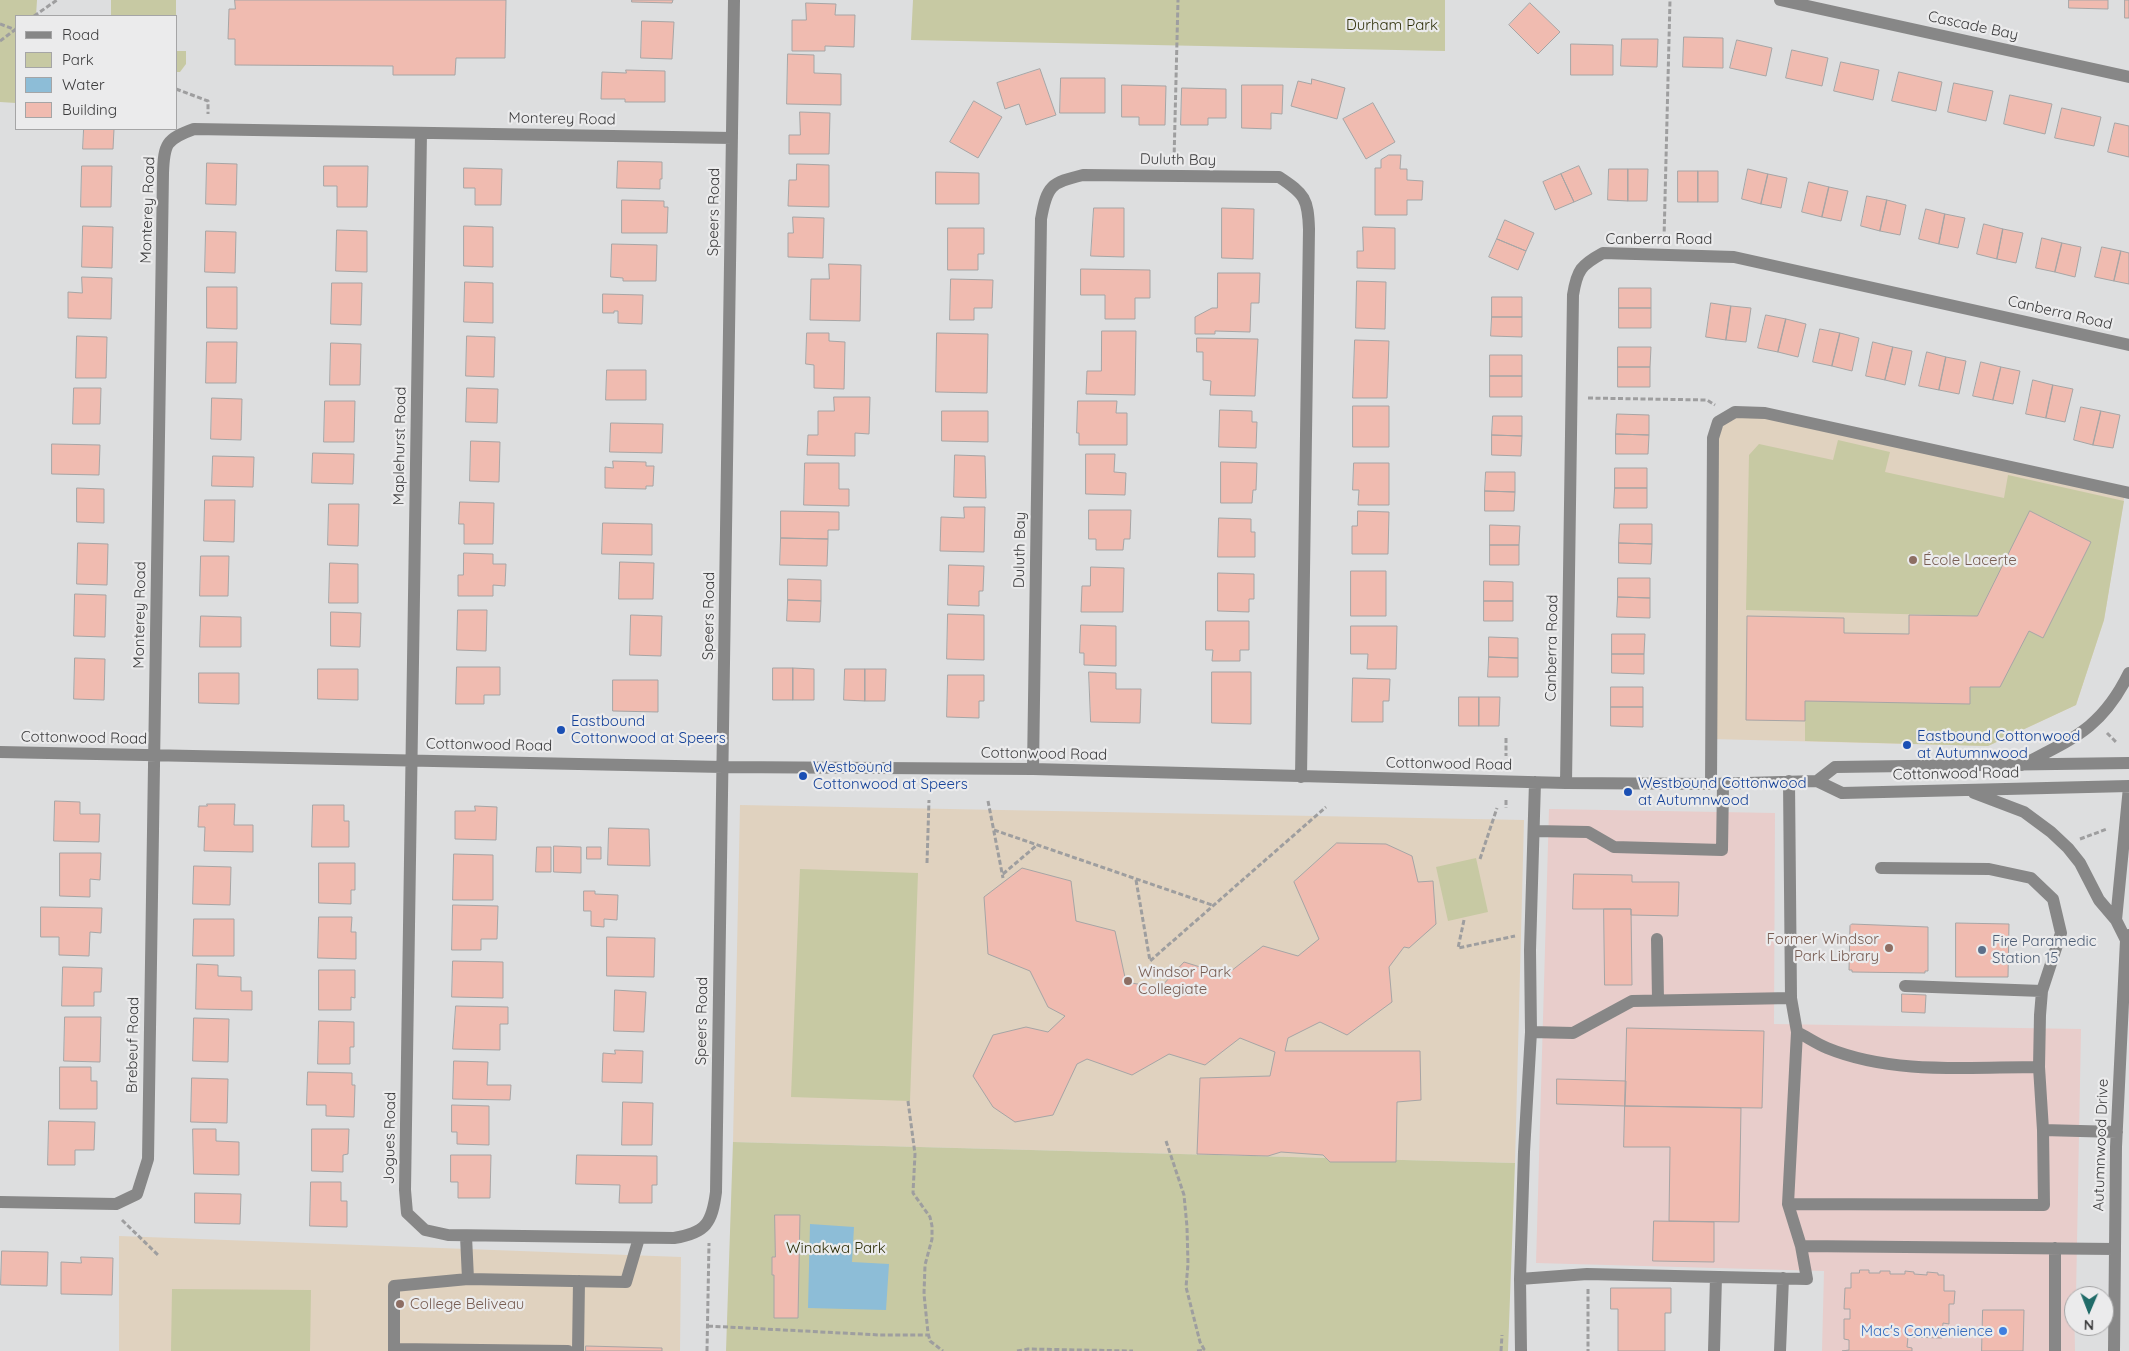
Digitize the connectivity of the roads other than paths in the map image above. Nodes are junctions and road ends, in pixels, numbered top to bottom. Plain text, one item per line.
1 (734, 0) edge
2 (1780, 0) edge
3 (2129, 77) edge
4 (422, 133) junction
5 (732, 138) junction
6 (2129, 345) edge
7 (2129, 493) edge
8 (2129, 673) edge
9 (0, 752) edge
10 (154, 755) junction
11 (412, 760) junction
12 (2129, 763) edge
13 (2020, 766) junction
14 (723, 767) junction
15 (1033, 769) junction
16 (1301, 777) junction
17 (1789, 780) junction
18 (1817, 781) junction
19 (1535, 782) junction
20 (1566, 783) junction
21 (1717, 784) junction
22 (2129, 787) edge
23 (1967, 790) junction
24 (1534, 831) junction
25 (1881, 868) dead end
26 (2116, 920) junction
27 (2128, 938) edge
28 (1657, 939) dead end
29 (1904, 986) dead end
30 (2042, 992) junction
31 (1791, 998) junction
32 (1658, 1000) junction
33 (1531, 1032) junction
34 (1797, 1032) junction
35 (2039, 1067) junction
36 (2043, 1130) junction
37 (2117, 1132) junction
38 (0, 1202) edge
39 (1788, 1204) junction
40 (701, 1230) joint
41 (466, 1236) junction
42 (639, 1238) junction
43 (1801, 1246) junction
44 (2055, 1248) junction
45 (2115, 1249) junction
46 (1716, 1277) junction
47 (1783, 1278) junction
48 (468, 1279) junction
49 (1520, 1280) junction
50 (579, 1281) junction
51 (394, 1350) edge
52 (568, 1351) edge
53 (578, 1351) edge
54 (1521, 1351) edge
55 (1714, 1351) edge
56 (1780, 1351) edge
57 (2055, 1351) edge
58 (2114, 1351) edge

1 - 5 street, Speers Road
2 - 3 street, Cascade Bay
4 - 5 street, Monterey Road
4 - 10 street, Monterey Road
4 - 11 street, Maplehurst Road
5 - 14 street, Speers Road
6 - 20 street, Canberra Road
7 - 21 street
8 - 13 street
9 - 10 street, Cottonwood Road
10 - 11 street, Cottonwood Road
10 - 38 street, Brebeuf Road
11 - 14 street, Cottonwood Road
11 - 41 street, Jogues Road
12 - 13 street, Cottonwood Road
13 - 18 street, Cottonwood Road
14 - 15 street, Cottonwood Road
14 - 40 street, Speers Road
15 - 16 street, Cottonwood Road
15 - 16 street, Duluth Bay
16 - 19 street, Cottonwood Road
17 - 18 street, Cottonwood Road
17 - 21 street, Cottonwood Road
17 - 31 street
18 - 23 street, Cottonwood Road
19 - 20 street, Cottonwood Road
19 - 24 street
20 - 21 street, Cottonwood Road
21 - 24 street
22 - 23 street, Cottonwood Road
22 - 26 street
23 - 26 street, Autumnwood Drive
24 - 33 street
25 - 30 street
26 - 27 street, Autumnwood Drive
27 - 37 street, Autumnwood Drive
28 - 32 street
29 - 30 street
30 - 35 street
31 - 32 street
31 - 34 street
32 - 33 street
33 - 49 street
34 - 35 street
34 - 39 street
35 - 36 street
36 - 37 street
36 - 39 street
37 - 45 street, Autumnwood Drive
39 - 43 street
40 - 42 street, Jogues Road
41 - 42 street, Jogues Road
41 - 48 street
42 - 50 street
43 - 44 street
43 - 47 street
44 - 45 street
44 - 57 street
45 - 58 street, Autumnwood Drive
46 - 47 street
46 - 49 street
46 - 55 street
47 - 56 street
48 - 50 street
48 - 51 street
49 - 54 street
50 - 53 street
51 - 52 street

